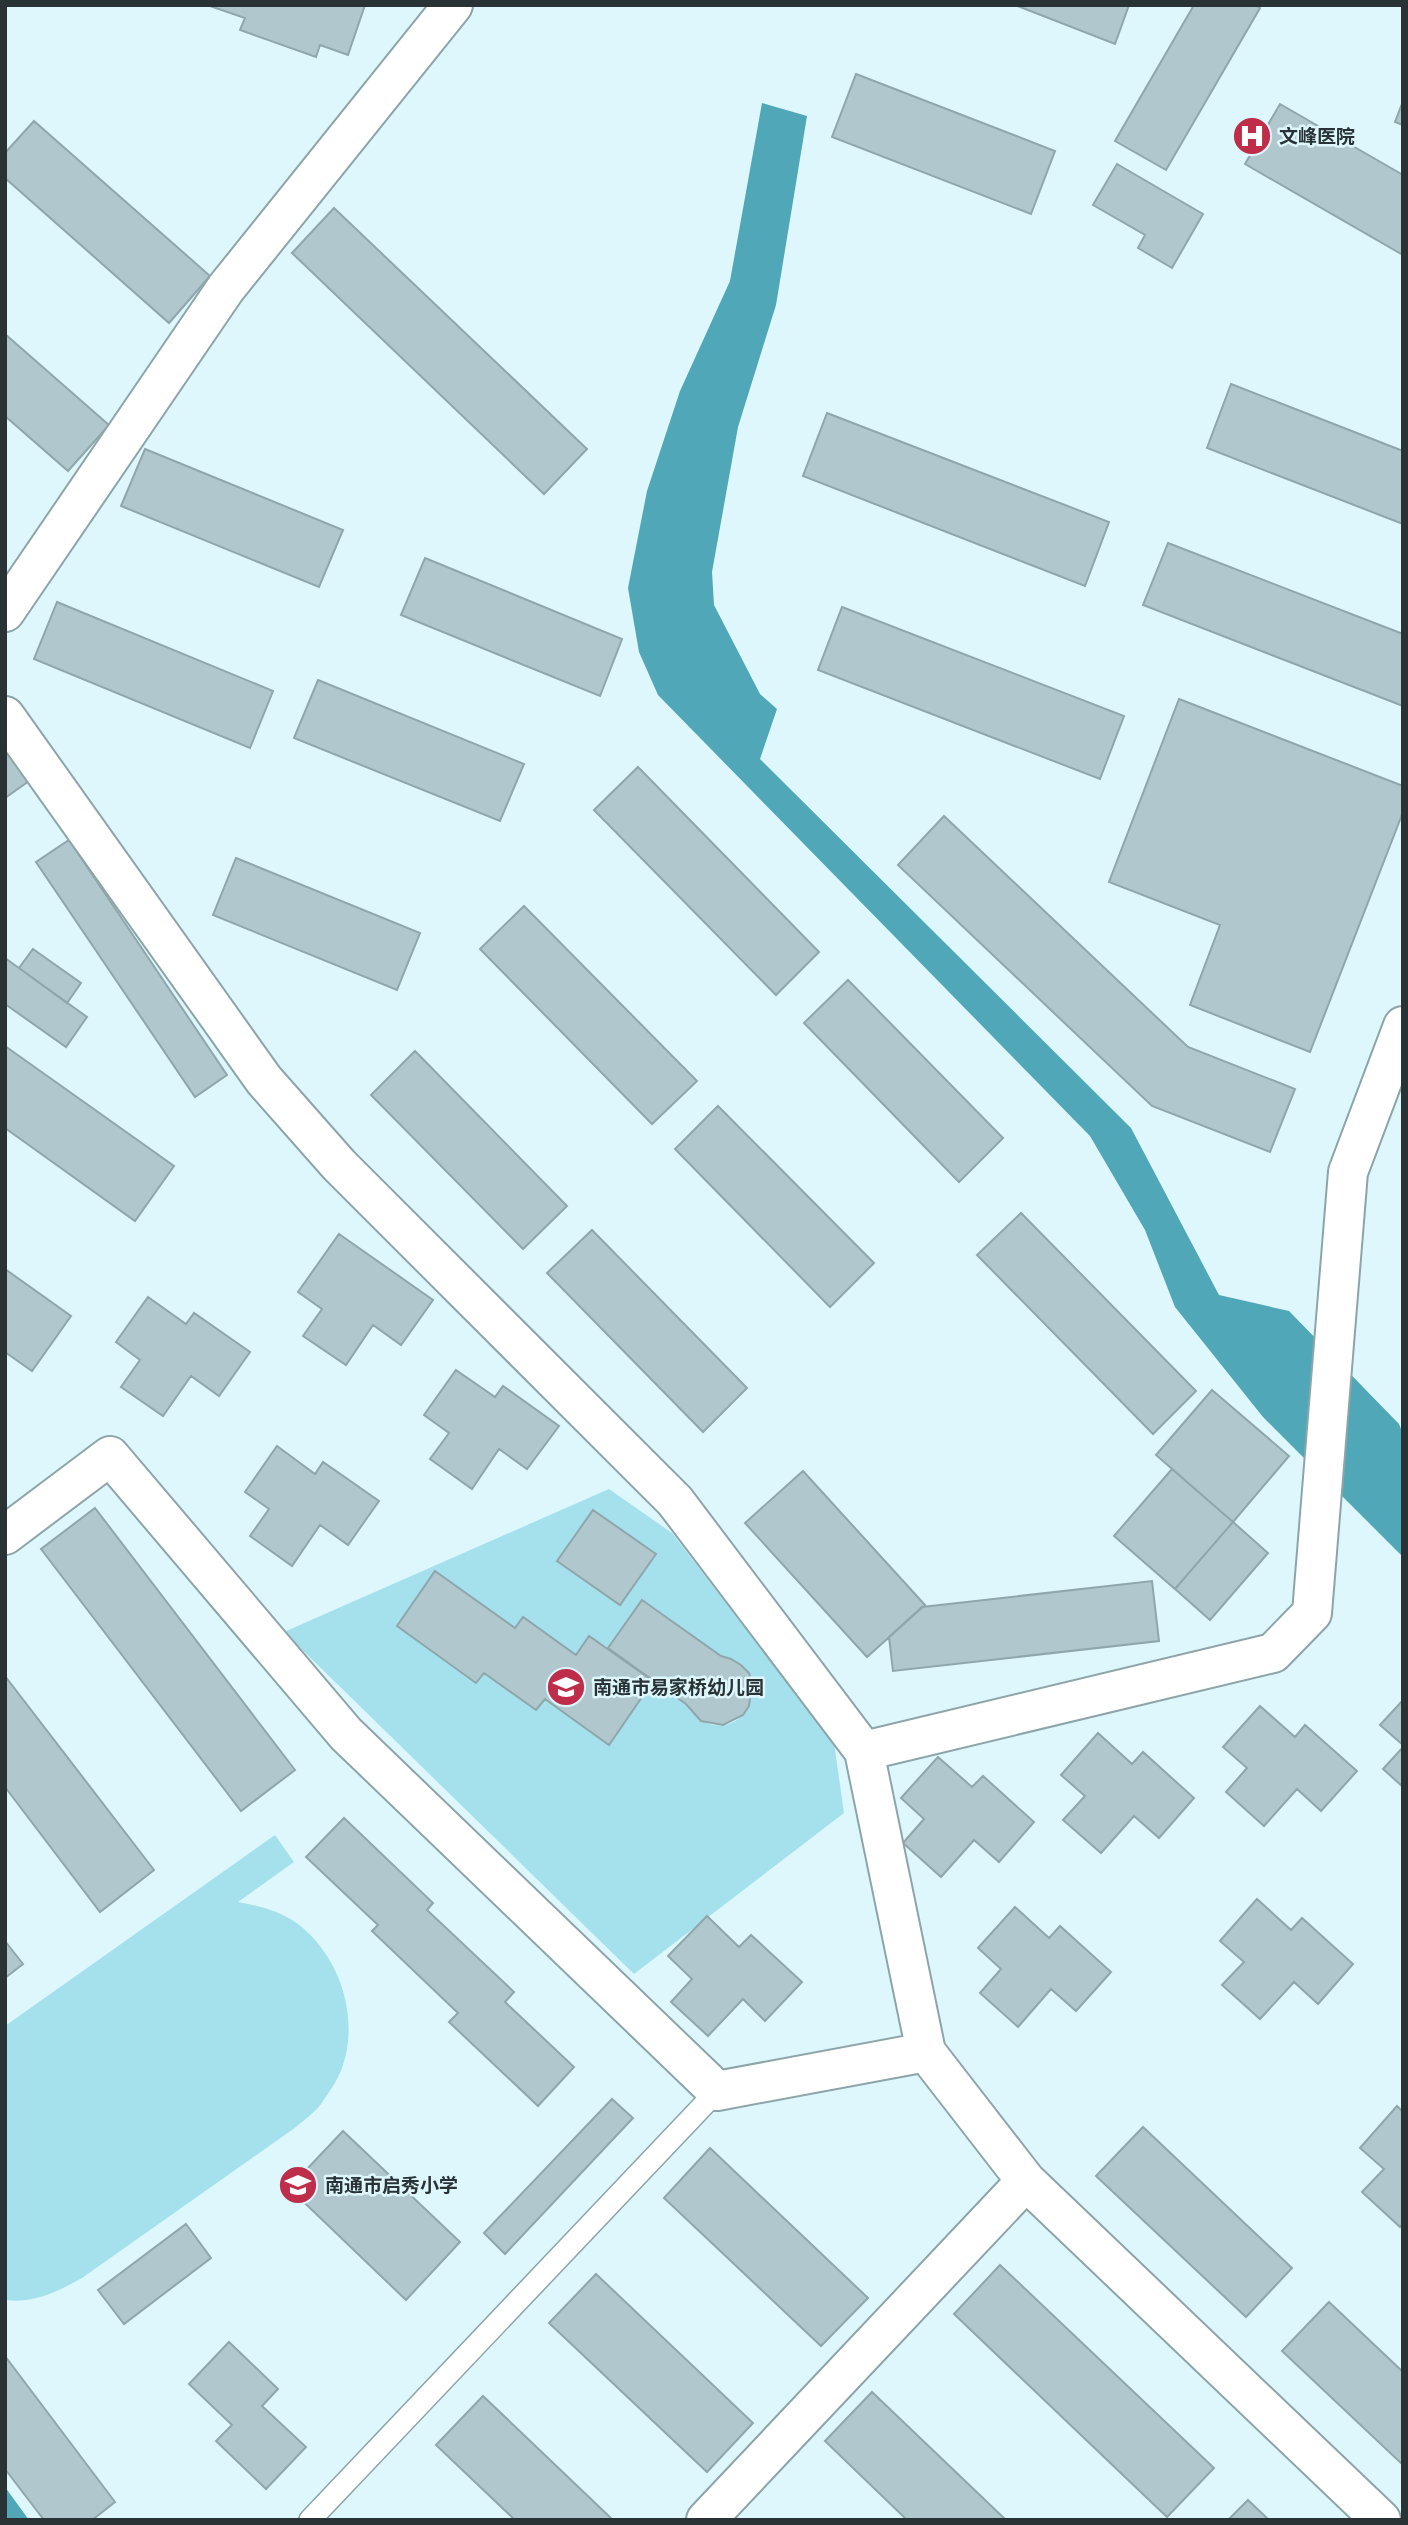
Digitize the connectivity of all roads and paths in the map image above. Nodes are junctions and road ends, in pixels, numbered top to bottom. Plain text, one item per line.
1 (453, 5) edge
2 (5, 612) edge
3 (5, 716) edge
4 (1403, 1026) edge
5 (5, 1535) edge
6 (864, 1751) junction
7 (926, 2052) junction
8 (717, 2091) junction
9 (1026, 2182) junction
10 (310, 2520) edge
11 (706, 2520) edge
12 (1381, 2520) edge

1 - 2 street
3 - 6 street
4 - 6 street
5 - 8 street
6 - 7 street
7 - 8 street
7 - 9 street
8 - 10 lane
9 - 11 street
9 - 12 street

